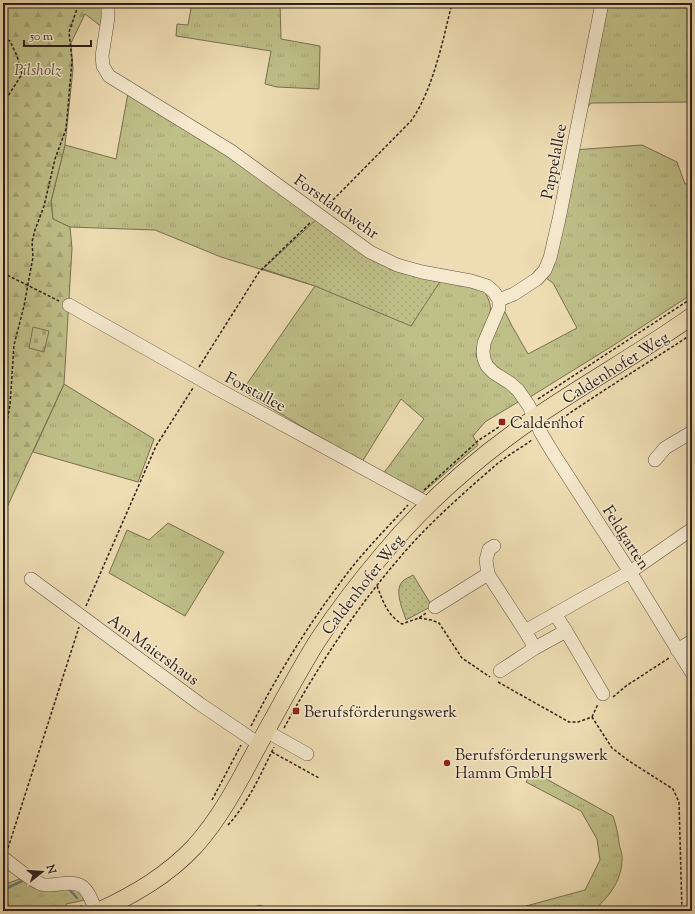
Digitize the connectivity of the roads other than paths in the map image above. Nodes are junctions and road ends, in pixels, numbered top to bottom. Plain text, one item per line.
1 (108, 3) edge
2 (602, 3) edge
3 (499, 300) junction
4 (69, 305) road end
5 (692, 316) edge
6 (538, 426) junction
7 (692, 432) edge
8 (655, 460) dead end
9 (422, 500) junction
10 (692, 529) edge
11 (494, 546) dead end
12 (630, 572) junction
13 (488, 574) junction
14 (31, 579) dead end
15 (435, 607) road end
16 (555, 614) junction
17 (525, 631) junction
18 (566, 631) junction
19 (692, 641) edge
20 (535, 648) junction
21 (678, 651) junction
22 (692, 673) edge
23 (497, 677) road end
24 (603, 694) road end
25 (264, 740) junction
26 (307, 754) dead end
27 (5, 859) dead end
28 (96, 908) edge

1 - 3 street, Forstlandwehr
2 - 3 street, Pappelallee
3 - 6 street
4 - 9 street, Forstallee
5 - 6 main road, Caldenhofer Weg
6 - 9 main road, Caldenhofer Weg
6 - 12 street, Feldgarten
7 - 8 street
9 - 25 main road, Caldenhofer Weg
10 - 12 street
11 - 13 street
12 - 16 street
12 - 21 street, Feldgarten
13 - 15 street
13 - 17 street
14 - 25 street, Am Maiershaus
16 - 17 street
16 - 18 street
17 - 20 street
18 - 20 street
18 - 24 street
19 - 21 street
20 - 23 street
21 - 22 street, Feldgarten
25 - 26 street, Am Maiershaus
25 - 28 main road, Caldenhofer Weg
27 - 28 street

